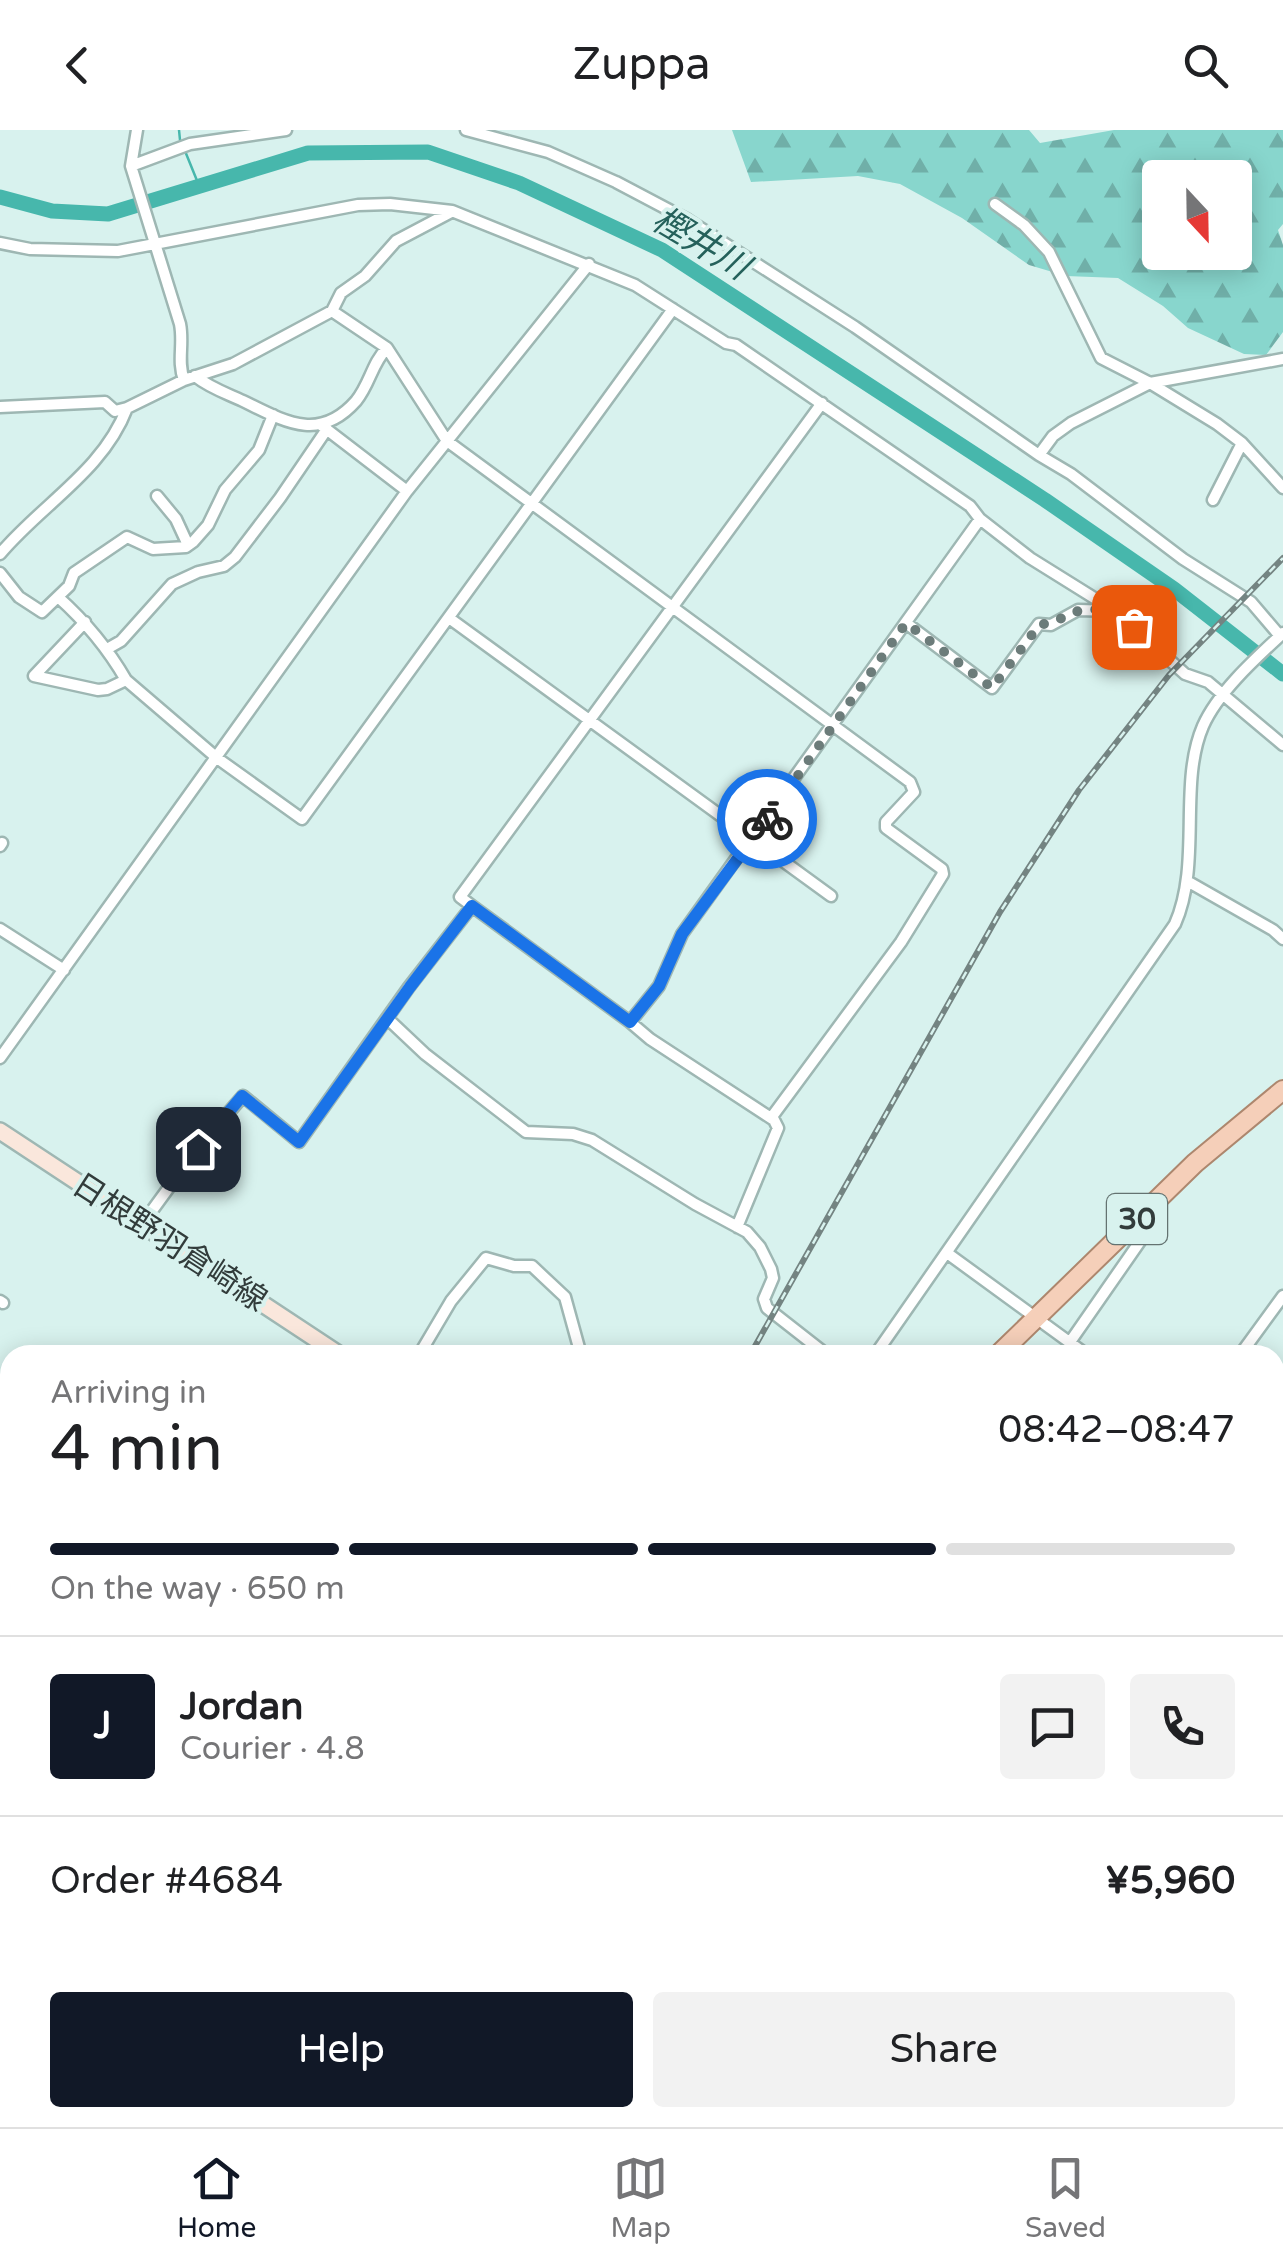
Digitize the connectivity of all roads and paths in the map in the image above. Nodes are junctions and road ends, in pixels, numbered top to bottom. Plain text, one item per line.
1 (137, 130) edge
2 (286, 130) edge
3 (466, 130) edge
4 (131, 166) junction
5 (996, 204) dead end
6 (452, 211) junction
7 (0, 243) edge
8 (154, 246) junction
9 (589, 264) junction
10 (673, 310) junction
11 (332, 311) junction
12 (387, 348) junction
13 (1283, 359) edge
14 (190, 378) junction
15 (1150, 383) junction
16 (822, 403) junction
17 (0, 406) edge
18 (127, 408) junction
19 (272, 415) junction
20 (323, 427) junction
21 (447, 441) junction
22 (1242, 443) junction
23 (1039, 456) junction
24 (1283, 488) edge
25 (407, 490) junction
26 (157, 496) dead end
27 (1213, 500) dead end
28 (532, 504) junction
29 (980, 519) junction
30 (188, 545) junction
31 (0, 554) edge
32 (0, 573) edge
33 (58, 597) junction
34 (673, 606) junction
35 (1115, 611) junction
36 (449, 618) junction
37 (85, 622) junction
38 (906, 623) junction
39 (1279, 636) edge
40 (108, 648) junction
41 (126, 680) junction
42 (1224, 694) junction
43 (589, 721) junction
44 (834, 726) junction
45 (1283, 746) edge
46 (217, 758) junction
47 (752, 840) junction
48 (1187, 882) junction
49 (831, 896) dead end
50 (472, 906) junction
51 (0, 929) edge
52 (1283, 939) edge
53 (64, 970) junction
54 (388, 1019) junction
55 (630, 1022) junction
56 (0, 1058) edge
57 (1283, 1090) edge
58 (770, 1118) junction
59 (0, 1131) edge
60 (1156, 1200) junction
61 (143, 1224) junction
62 (737, 1227) junction
63 (947, 1253) junction
64 (1283, 1296) edge
65 (1036, 1318) junction
66 (1070, 1342) junction
67 (322, 1345) edge
68 (425, 1345) edge
69 (578, 1345) edge
70 (814, 1345) edge
71 (883, 1345) edge
72 (1008, 1345) edge
73 (1074, 1345) edge
74 (1247, 1345) edge

1 - 4 street
2 - 4 street
3 - 23 street
4 - 8 street
5 - 15 street
6 - 8 street
6 - 9 street
6 - 11 street
7 - 8 street
8 - 14 street
9 - 10 street
9 - 21 street
10 - 16 street
10 - 28 street
11 - 12 street
11 - 14 street
12 - 20 street
12 - 21 street
13 - 15 street
14 - 18 street
14 - 19 street
15 - 22 street
15 - 23 street
16 - 29 street
16 - 34 street
17 - 18 street
18 - 31 street
19 - 20 street
19 - 30 street
20 - 25 street
20 - 40 street
21 - 25 street
21 - 28 street
22 - 24 street
22 - 27 street
23 - 39 street
25 - 46 street
26 - 30 street
28 - 34 street
28 - 36 street
29 - 35 street
29 - 38 street
30 - 33 street
32 - 33 street
33 - 37 street
34 - 43 street
34 - 44 street
35 - 38 street
35 - 42 street
36 - 43 street
36 - 46 street
37 - 40 street
37 - 41 street
38 - 44 street
39 - 42 street
40 - 41 street
41 - 46 street
42 - 45 street
42 - 48 street
43 - 47 street
43 - 50 street
44 - 47 street
44 - 58 street
46 - 53 street
47 - 49 street
47 - 55 street
48 - 52 street
48 - 63 street
50 - 54 street
50 - 55 street
51 - 53 street
53 - 56 street
54 - 61 street
54 - 62 street
55 - 58 street
57 - 60 main road, 30
58 - 62 street
59 - 61 main road, 日根野羽倉崎線
60 - 65 main road, 30
60 - 66 street
61 - 67 main road, 日根野羽倉崎線
62 - 70 street
63 - 65 street
63 - 71 street
64 - 74 street
65 - 66 street
65 - 72 main road, 30
66 - 73 street
68 - 69 street

